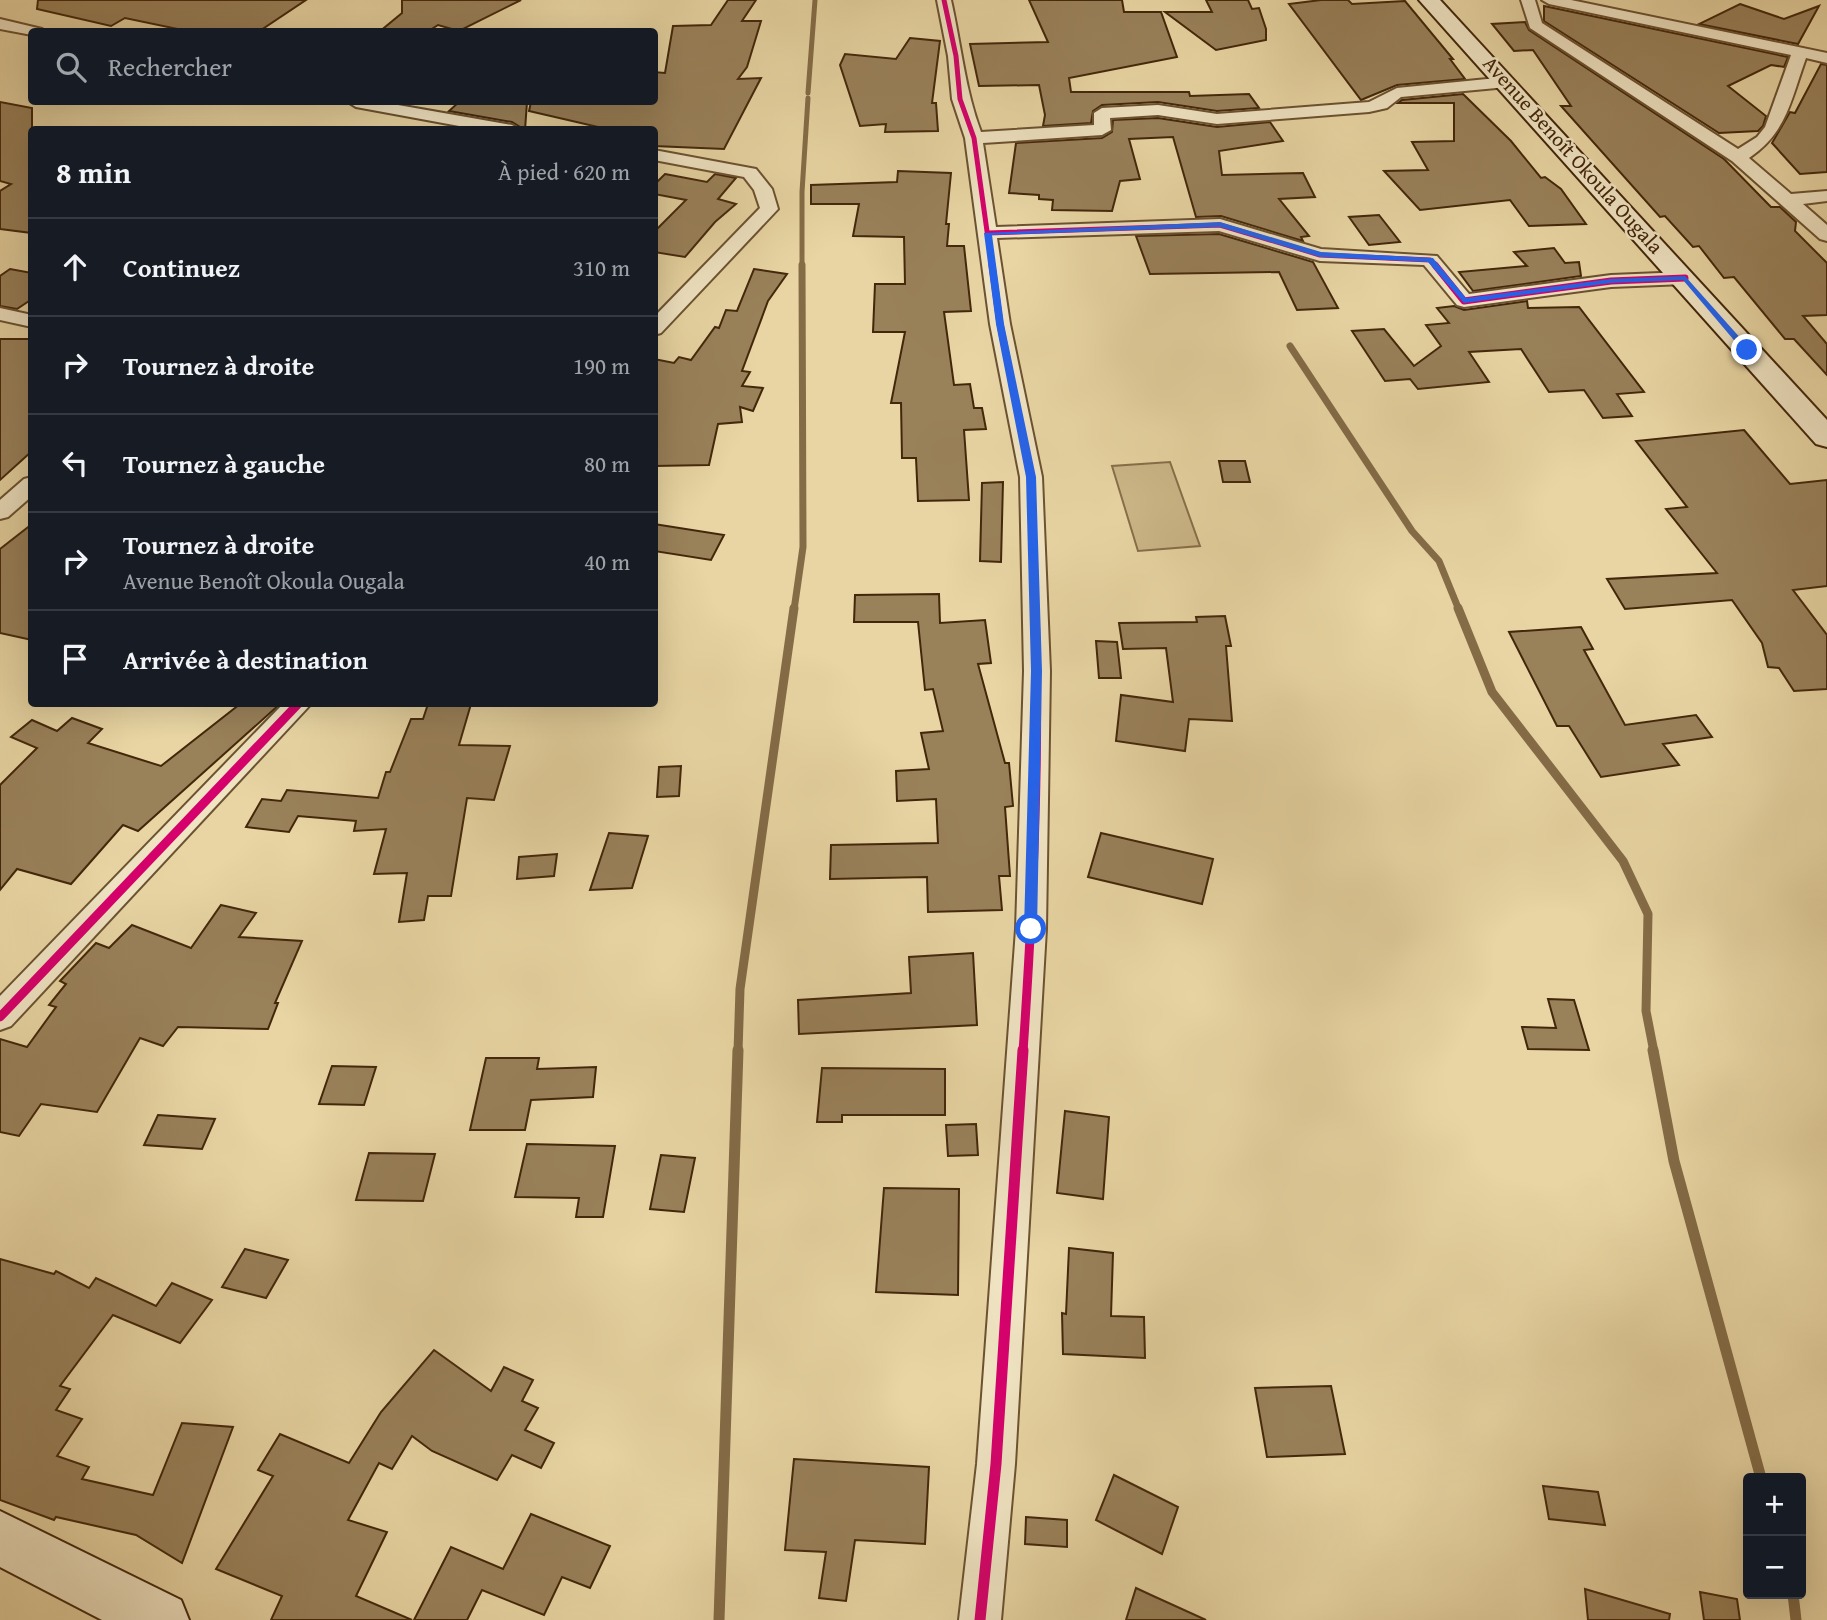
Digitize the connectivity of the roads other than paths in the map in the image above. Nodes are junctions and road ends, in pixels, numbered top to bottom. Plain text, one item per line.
1 (944, 0) edge
2 (1429, 0) edge
3 (1528, 0) edge
4 (1549, 0) edge
5 (0, 24) edge
6 (28, 30) edge
7 (1800, 52) junction
8 (1827, 58) edge
9 (1507, 82) junction
10 (374, 105) edge
11 (415, 112) junction
12 (401, 126) edge
13 (490, 126) edge
14 (974, 138) junction
15 (658, 156) edge
16 (1738, 157) junction
17 (1827, 196) edge
18 (1789, 200) junction
19 (988, 233) junction
20 (1827, 235) edge
21 (1685, 278) junction
22 (0, 314) edge
23 (28, 320) edge
24 (658, 325) edge
25 (1827, 438) edge
26 (28, 488) edge
27 (0, 512) edge
28 (295, 707) edge
29 (0, 1017) edge
30 (0, 1538) edge
31 (161, 1620) edge
32 (981, 1620) edge

1 - 14 street
2 - 9 street, Avenue Benoît Okoula Ougala
3 - 16 street
4 - 7 street
5 - 6 street
7 - 8 street
7 - 16 street
9 - 14 street
9 - 21 street, Avenue Benoît Okoula Ougala
10 - 11 street
11 - 12 street
11 - 13 street
14 - 19 street
15 - 24 street
16 - 18 street
17 - 18 street
18 - 20 street
19 - 21 street
19 - 32 street
21 - 25 street, Avenue Benoît Okoula Ougala
22 - 23 street
26 - 27 street
28 - 29 street
30 - 31 street

